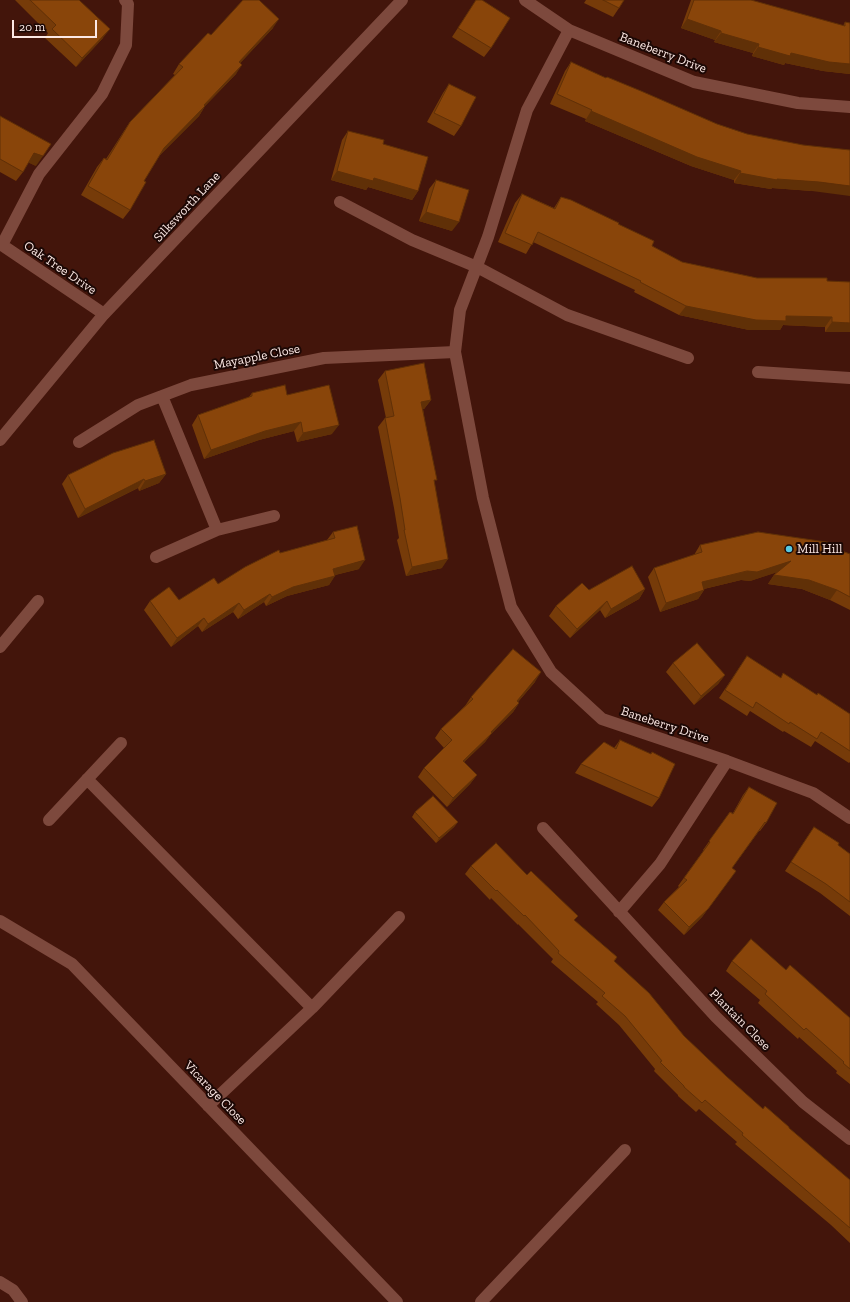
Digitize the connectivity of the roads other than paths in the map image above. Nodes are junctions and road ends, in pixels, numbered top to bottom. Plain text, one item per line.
1 (125, 0) edge
2 (402, 0) edge
3 (525, 0) edge
4 (568, 30) junction
5 (850, 108) edge
6 (340, 202) dead end
7 (1, 245) edge
8 (477, 267) junction
9 (104, 314) junction
10 (455, 352) junction
11 (688, 358) dead end
12 (758, 372) dead end
13 (850, 378) edge
14 (162, 396) junction
15 (0, 440) edge
16 (79, 442) dead end
17 (274, 516) dead end
18 (217, 530) junction
19 (156, 557) dead end
20 (38, 601) dead end
21 (0, 647) edge
22 (121, 742) dead end
23 (727, 761) junction
24 (87, 779) junction
25 (850, 818) edge
26 (49, 820) dead end
27 (543, 828) dead end
28 (619, 912) junction
29 (399, 916) dead end
30 (0, 921) edge
31 (312, 1008) junction
32 (208, 1106) junction
33 (850, 1139) edge
34 (624, 1150) dead end
35 (0, 1282) edge
36 (22, 1302) edge
37 (397, 1302) edge
38 (481, 1302) edge

1 - 7 street
2 - 9 street, Silksworth Lane
3 - 4 street, Baneberry Drive
4 - 5 street, Baneberry Drive
4 - 8 street, Baneberry Drive
6 - 8 street
7 - 9 street, Oak Tree Drive
8 - 10 street, Baneberry Drive
8 - 11 street
9 - 15 street, Silksworth Lane
10 - 14 street, Mayapple Close
10 - 23 street, Baneberry Drive
12 - 13 street
14 - 16 street, Mayapple Close
14 - 18 street
17 - 18 street
18 - 19 street
20 - 21 street
22 - 24 street
23 - 25 street, Baneberry Drive
23 - 28 street
24 - 26 street
24 - 31 street
27 - 28 street, Plantain Close
28 - 33 street, Plantain Close
29 - 31 street
30 - 32 street, Vicarage Close
31 - 32 street
32 - 37 street, Vicarage Close
34 - 38 street
35 - 36 street

